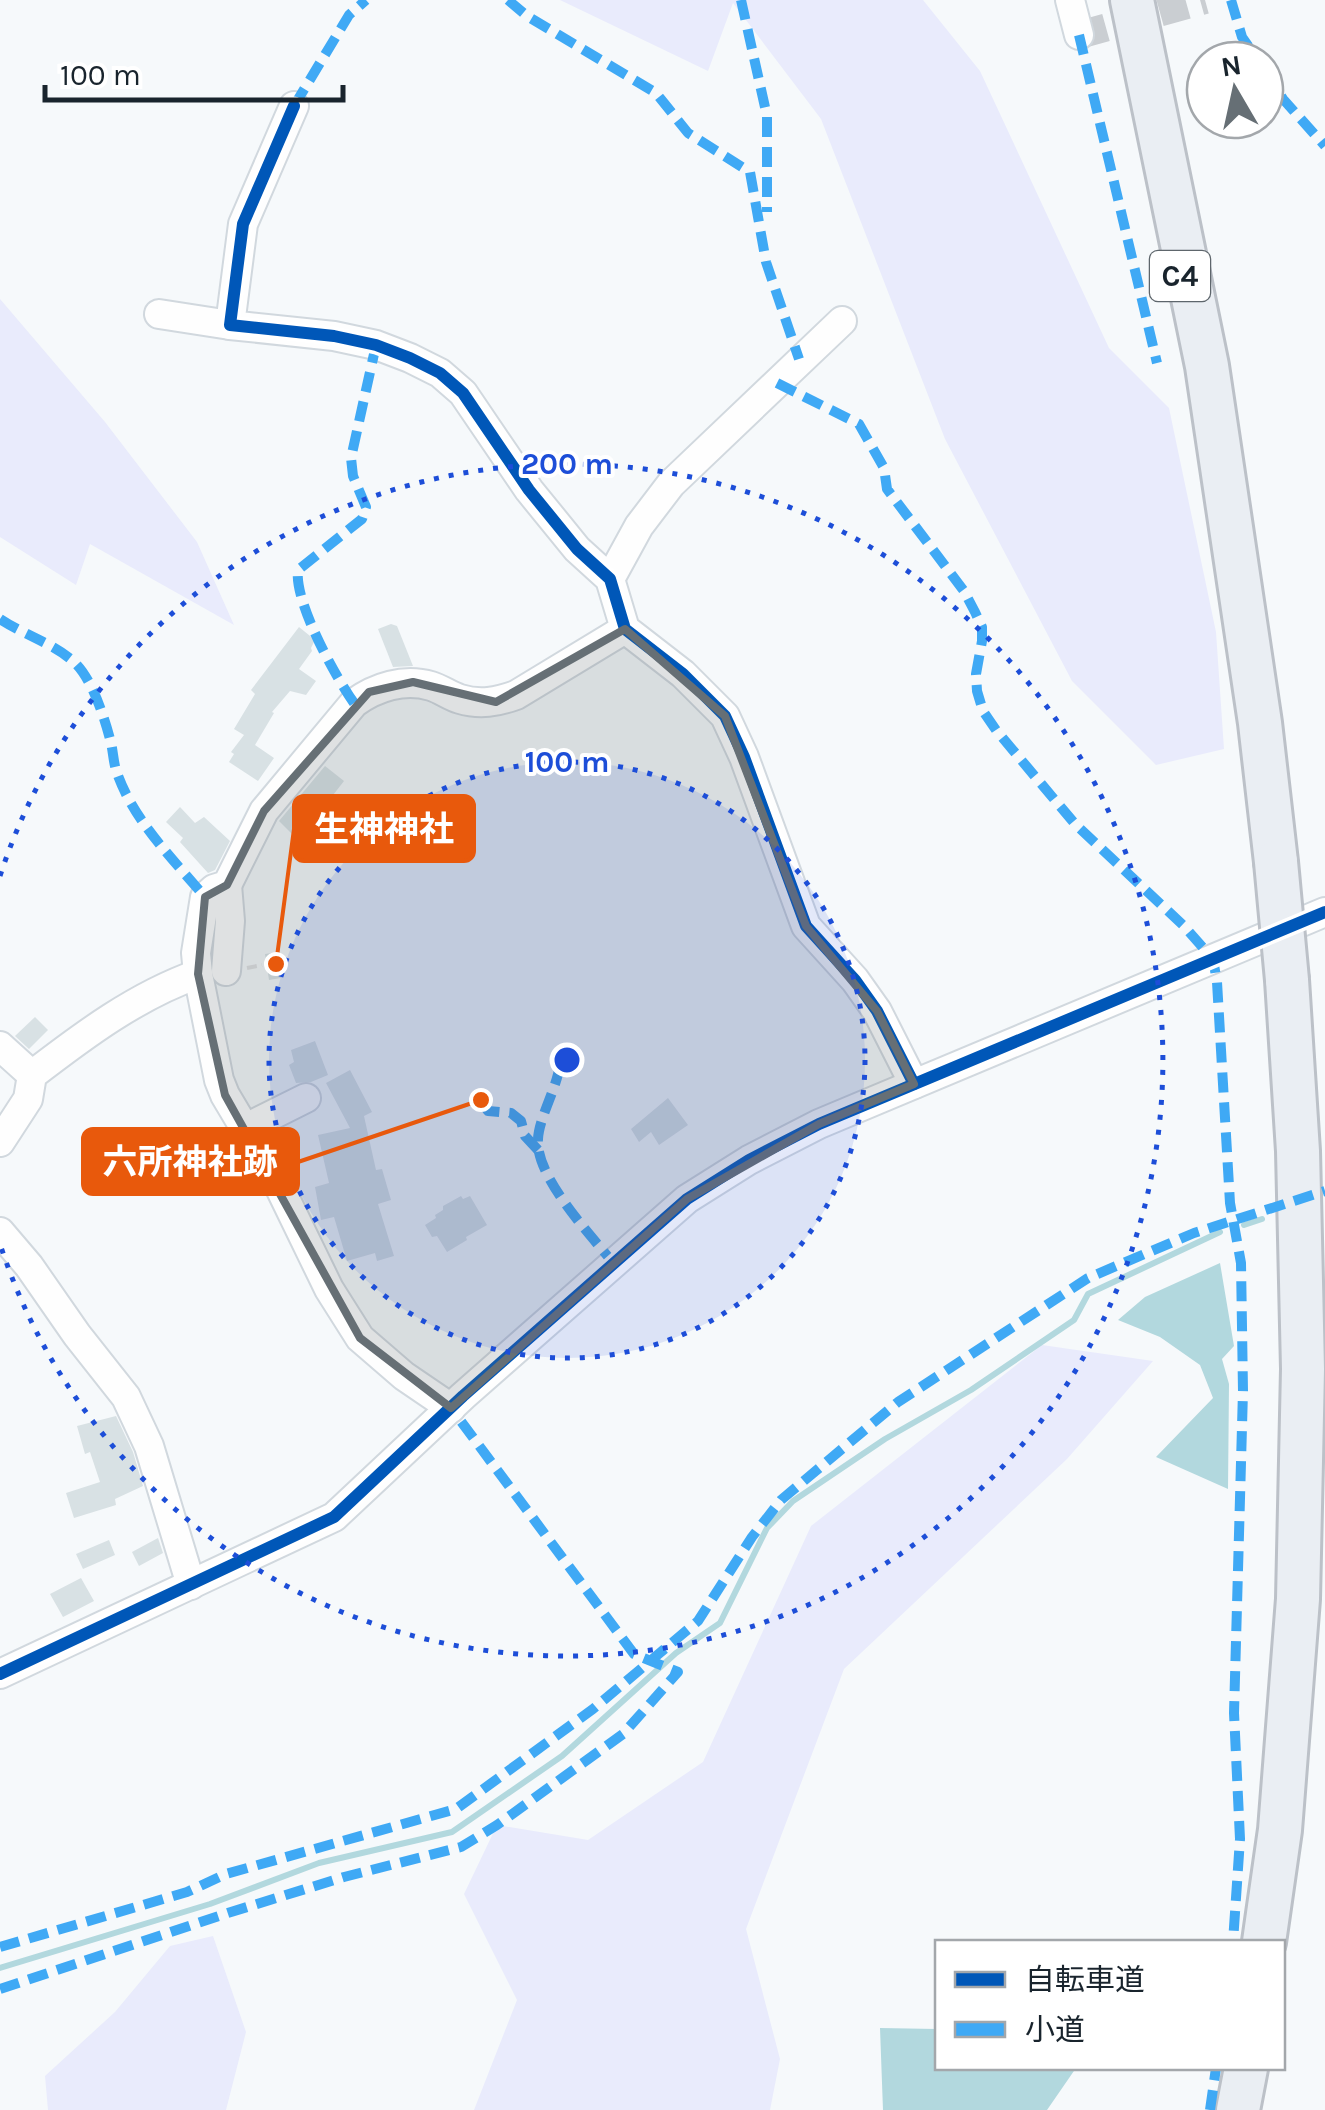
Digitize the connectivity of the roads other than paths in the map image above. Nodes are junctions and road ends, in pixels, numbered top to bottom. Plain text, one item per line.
1 (1070, 0) edge
2 (1122, 0) edge
3 (1132, 0) edge
4 (1154, 0) edge
5 (1079, 35) dead end
6 (294, 106) dead end
7 (159, 314) dead end
8 (842, 321) dead end
9 (230, 325) junction
10 (1207, 366) junction
11 (1236, 552) junction
12 (610, 579) junction
13 (625, 630) junction
14 (1325, 912) edge
15 (212, 973) junction
16 (0, 1046) edge
17 (32, 1075) junction
18 (914, 1084) junction
19 (306, 1098) dead end
20 (246, 1128) junction
21 (0, 1142) edge
22 (0, 1232) edge
23 (451, 1408) junction
24 (190, 1585) junction
25 (0, 1674) edge
26 (1264, 1940) edge
27 (1246, 2070) edge
28 (1238, 2110) edge

1 - 5 street
2 - 11 highway, C4
3 - 10 highway, C4
4 - 10 highway
6 - 9 street
7 - 9 street
8 - 12 street
9 - 12 street
10 - 11 highway, C4
11 - 26 highway, C4, bridge
12 - 13 street
13 - 15 street
13 - 18 street
14 - 18 street
15 - 17 street
15 - 20 street
16 - 17 street
17 - 21 street
18 - 23 street
19 - 20 street
20 - 23 street
22 - 24 street
23 - 24 street
24 - 25 street
27 - 28 highway

